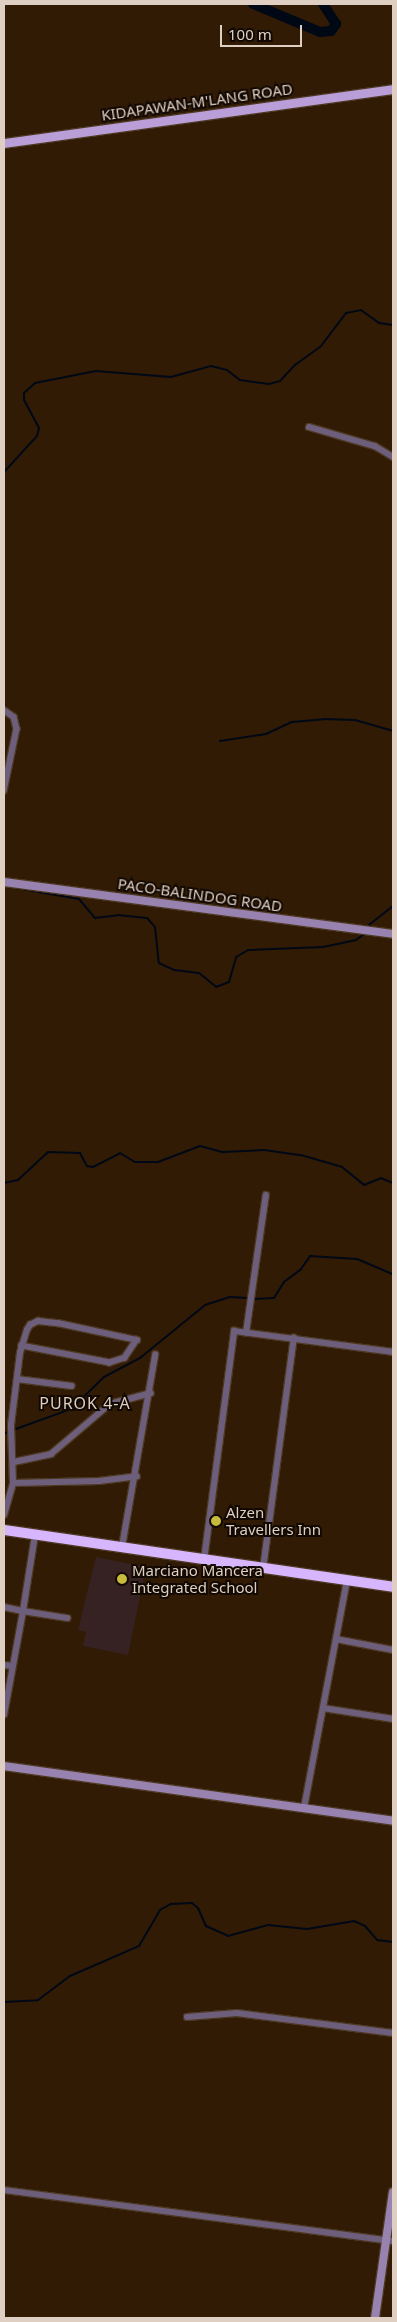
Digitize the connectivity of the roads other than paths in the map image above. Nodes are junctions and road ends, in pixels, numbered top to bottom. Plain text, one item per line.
1 (393, 89) edge
2 (4, 143) edge
3 (309, 427) dead end
4 (393, 457) edge
5 (4, 710) edge
6 (4, 791) edge
7 (4, 882) edge
8 (393, 934) edge
9 (266, 1195) dead end
10 (246, 1333) junction
11 (294, 1338) junction
12 (22, 1346) junction
13 (393, 1352) edge
14 (155, 1355) dead end
15 (17, 1379) junction
16 (72, 1386) dead end
17 (151, 1393) junction
18 (14, 1462) junction
19 (137, 1476) junction
20 (13, 1483) junction
21 (4, 1514) edge
22 (4, 1530) edge
23 (35, 1535) junction
24 (122, 1547) junction
25 (204, 1560) junction
26 (263, 1569) junction
27 (347, 1580) junction
28 (393, 1587) edge
29 (4, 1607) edge
30 (23, 1611) junction
31 (67, 1618) dead end
32 (336, 1639) junction
33 (393, 1650) edge
34 (4, 1665) edge
35 (12, 1666) junction
36 (323, 1708) junction
37 (4, 1715) edge
38 (393, 1718) edge
39 (4, 1766) edge
40 (304, 1808) junction
41 (393, 1821) edge
42 (187, 2017) dead end
43 (393, 2033) edge
44 (4, 2190) edge
45 (393, 2192) edge
46 (390, 2241) edge
47 (375, 2318) edge

1 - 2 main road, KIDAPAWAN-M'LANG ROAD
3 - 4 street
5 - 6 street
7 - 8 street, PACO-BALINDOG ROAD
9 - 10 street
10 - 11 street
10 - 25 street
11 - 13 street
11 - 26 street
12 - 12 street
12 - 15 street
14 - 17 street
15 - 16 street
15 - 18 street
17 - 18 street
17 - 19 street
18 - 20 street
19 - 20 street
19 - 24 street
20 - 21 street
22 - 23 highway
23 - 24 highway
23 - 30 street
24 - 25 highway
25 - 26 highway
26 - 27 highway
27 - 28 highway
27 - 32 street
29 - 30 street
30 - 31 street
30 - 35 street
32 - 33 street
32 - 36 street
34 - 35 street
35 - 37 street
36 - 38 street
36 - 40 street
39 - 40 street
40 - 41 street
42 - 43 street
44 - 46 street
45 - 46 street
46 - 47 street

